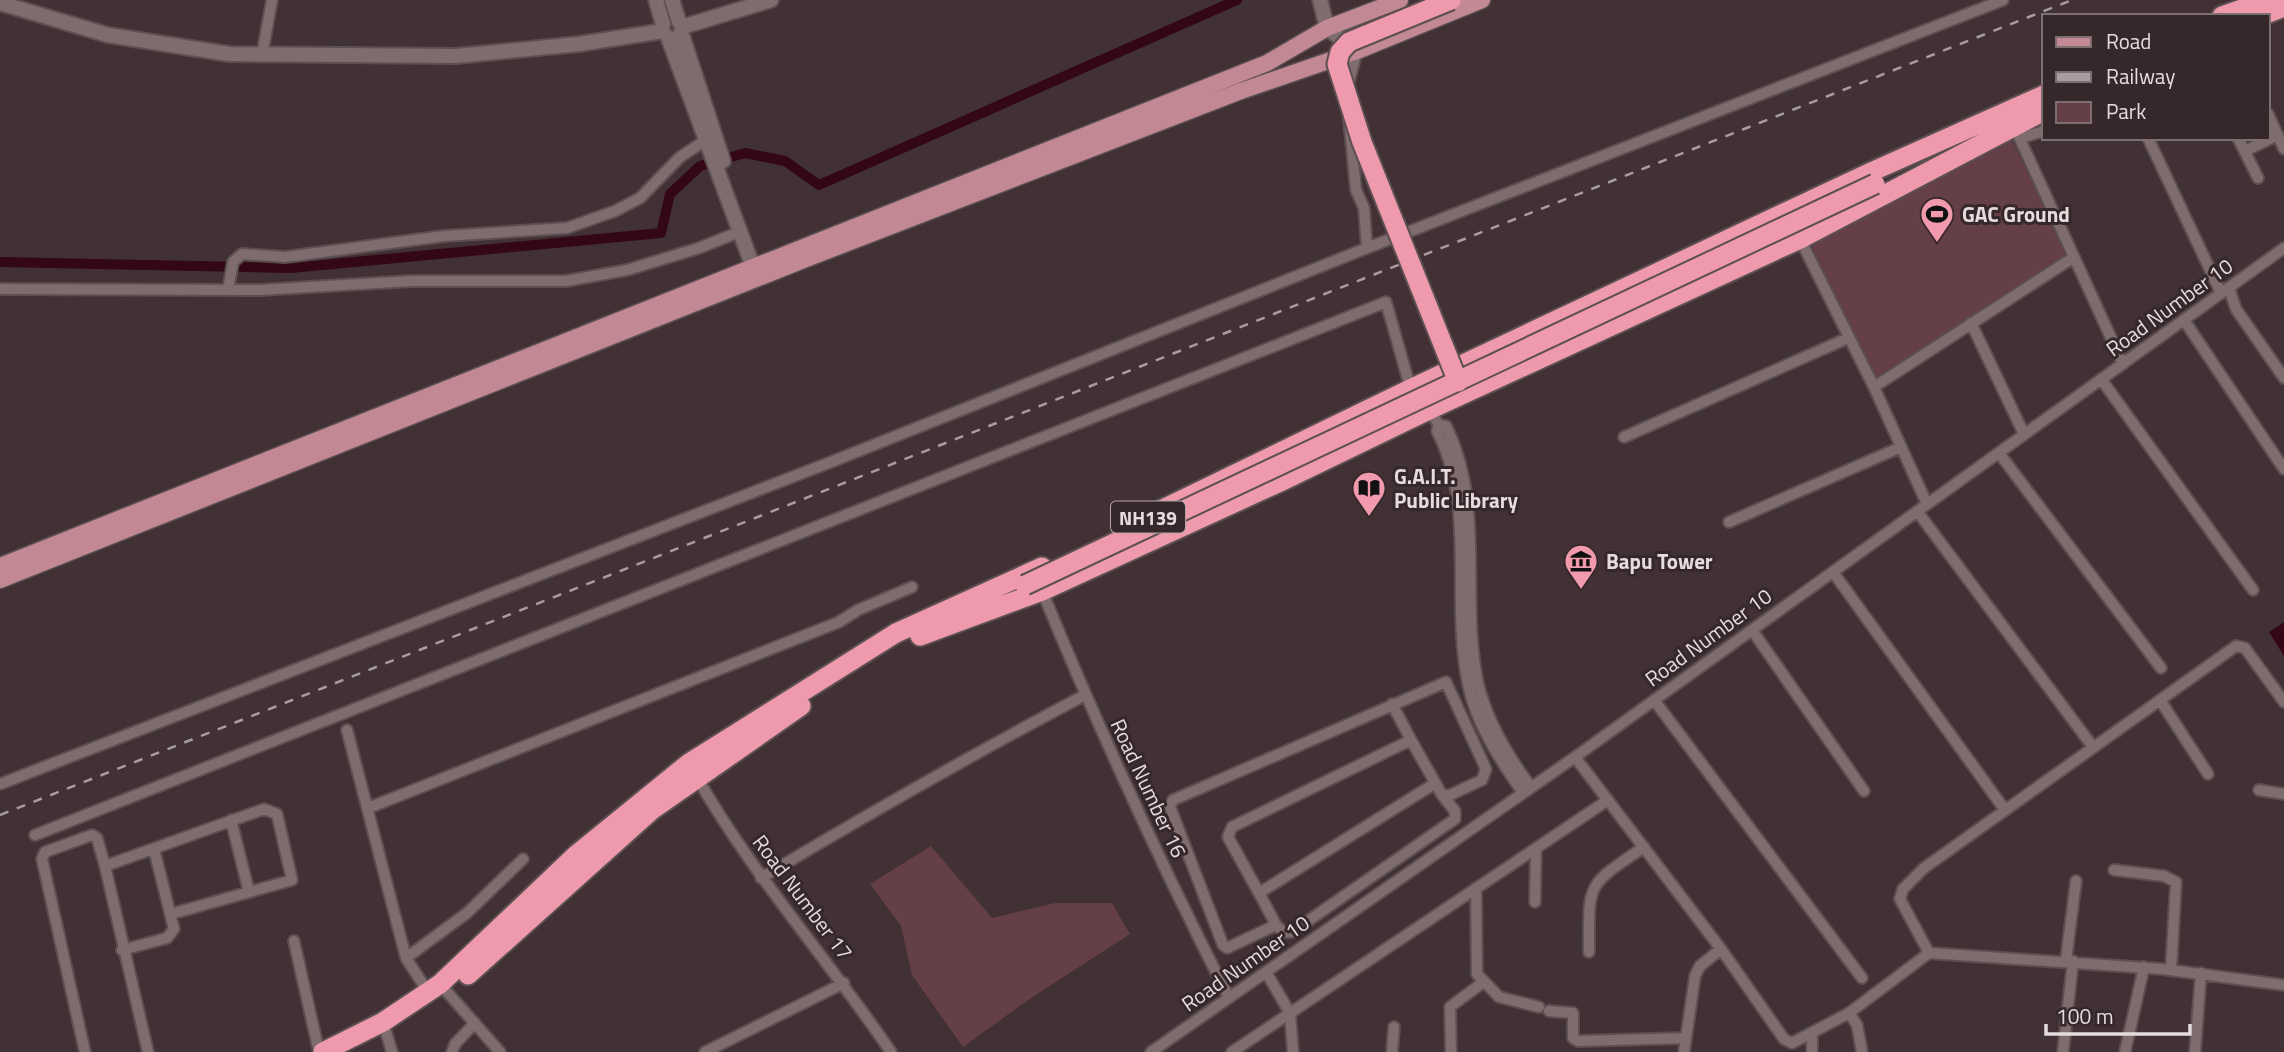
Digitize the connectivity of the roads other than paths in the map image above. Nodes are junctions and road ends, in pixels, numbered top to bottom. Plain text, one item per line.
1 (272, 0) edge
2 (656, 0) edge
3 (672, 0) edge
4 (771, 0) edge
5 (1320, 0) edge
6 (1401, 0) edge
7 (1451, 0) edge
8 (1482, 0) edge
9 (2003, 0) edge
10 (2267, 0) edge
11 (0, 3) edge
12 (2284, 8) edge
13 (2228, 14) edge
14 (2267, 14) edge
15 (673, 29) junction
16 (1327, 29) junction
17 (1357, 51) junction
18 (262, 55) junction
19 (2042, 96) edge
20 (2042, 113) edge
21 (2270, 118) edge
22 (2042, 131) edge
23 (2017, 132) junction
24 (2278, 135) junction
25 (2270, 139) edge
26 (2149, 140) edge
27 (2239, 140) edge
28 (2268, 140) edge
29 (710, 143) junction
30 (2284, 149) edge
31 (2245, 151) junction
32 (1900, 162) junction
33 (722, 171) junction
34 (2258, 178) dead end
35 (1910, 180) junction
36 (1879, 181) junction
37 (739, 232) junction
38 (1800, 239) junction
39 (1367, 248) junction
40 (2284, 248) edge
41 (2074, 257) junction
42 (759, 271) junction
43 (0, 289) edge
44 (228, 290) junction
45 (2225, 290) junction
46 (2184, 320) junction
47 (1971, 323) junction
48 (1848, 338) junction
49 (1491, 351) junction
50 (2123, 364) junction
51 (1502, 376) junction
52 (2284, 378) edge
53 (2101, 379) junction
54 (1458, 383) junction
55 (1874, 387) junction
56 (1410, 389) junction
57 (1434, 417) junction
58 (2024, 434) junction
59 (1624, 437) dead end
60 (1902, 447) junction
61 (1999, 453) junction
62 (2284, 469) edge
63 (1922, 507) junction
64 (1729, 522) dead end
65 (0, 566) edge
66 (1833, 572) junction
67 (0, 580) edge
68 (912, 587) dead end
69 (1019, 590) junction
70 (2253, 590) dead end
71 (1752, 630) junction
72 (2161, 668) dead end
73 (1085, 695) junction
74 (1654, 700) junction
75 (2160, 700) junction
76 (2284, 702) edge
77 (1392, 704) junction
78 (347, 730) dead end
79 (1411, 740) junction
80 (2093, 747) junction
81 (1503, 757) junction
82 (1575, 757) junction
83 (1486, 769) junction
84 (693, 770) junction
85 (2208, 774) dead end
86 (0, 784) edge
87 (1434, 784) junction
88 (1527, 790) junction
89 (2259, 790) dead end
90 (1864, 791) dead end
91 (2284, 793) edge
92 (1442, 795) junction
93 (1608, 800) junction
94 (368, 808) junction
95 (2005, 810) junction
96 (231, 820) junction
97 (35, 835) dead end
98 (1644, 847) junction
99 (1536, 848) junction
100 (154, 849) junction
101 (523, 859) dead end
102 (105, 866) junction
103 (2114, 870) dead end
104 (761, 878) junction
105 (2076, 881) dead end
106 (1476, 888) junction
107 (249, 892) junction
108 (1259, 893) junction
109 (1535, 902) dead end
110 (171, 914) junction
111 (1276, 925) junction
112 (295, 941) dead end
113 (1721, 949) junction
114 (122, 950) junction
115 (1589, 952) dead end
116 (1929, 953) junction
117 (406, 958) junction
118 (2069, 961) junction
119 (2144, 967) junction
120 (2171, 970) junction
121 (1266, 972) junction
122 (2201, 972) junction
123 (1862, 978) dead end
124 (844, 983) junction
125 (1482, 983) junction
126 (2284, 985) edge
127 (439, 990) junction
128 (1229, 998) junction
129 (1290, 1013) junction
130 (1849, 1013) junction
131 (475, 1023) junction
132 (385, 1027) junction
133 (1394, 1027) dead end
134 (1812, 1035) junction
135 (1686, 1038) junction
136 (1629, 1046) edge
137 (1589, 1047) edge
138 (85, 1052) edge
139 (148, 1052) edge
140 (321, 1052) edge
141 (348, 1052) edge
142 (392, 1052) edge
143 (452, 1052) edge
144 (500, 1052) edge
145 (705, 1052) edge
146 (891, 1052) edge
147 (1152, 1052) edge
148 (1232, 1052) edge
149 (1293, 1052) edge
150 (1392, 1052) edge
151 (1451, 1052) edge
152 (1684, 1052) edge
153 (1812, 1052) edge
154 (1862, 1052) edge
155 (2063, 1052) edge
156 (2125, 1052) edge
157 (2195, 1052) edge

1 - 18 street
2 - 15 street
3 - 15 street
4 - 15 street
5 - 16 street
6 - 16 main road
7 - 54 highway, bridge
8 - 17 main road
9 - 39 street
10 - 13 highway
11 - 18 street
12 - 14 highway
15 - 18 street
15 - 29 street
16 - 17 street
16 - 42 main road
17 - 39 street
17 - 42 main road
19 - 32 highway, NH139
20 - 23 highway, NH139
21 - 24 street
22 - 23 street
23 - 35 highway, NH139
23 - 41 street
24 - 25 street
24 - 30 street
26 - 45 street
27 - 31 street
28 - 31 street
29 - 33 street
29 - 44 street
31 - 34 street
32 - 36 highway
32 - 49 highway, NH139
33 - 37 street
33 - 42 street
35 - 36 highway
35 - 38 highway, NH139
36 - 54 highway, bridge
37 - 42 street
37 - 44 street
38 - 48 street
38 - 51 highway, NH139
39 - 86 street
40 - 45 street, Road Number 10
41 - 47 street
41 - 50 street
42 - 65 main road
42 - 67 main road
43 - 44 street
45 - 46 street, Road Number 10
45 - 52 street
46 - 50 street, Road Number 10
46 - 62 street
47 - 55 street
47 - 58 street
48 - 55 street
48 - 59 street
49 - 51 highway
49 - 56 highway, NH139
50 - 53 street, Road Number 10
51 - 57 highway, NH139
53 - 58 street, Road Number 10
53 - 70 street
54 - 69 highway, bridge
55 - 60 street
56 - 57 street
56 - 69 highway, NH139
56 - 97 street
57 - 69 highway, NH139
57 - 81 street
58 - 61 street, Road Number 10
60 - 63 street
60 - 64 street
61 - 63 street, Road Number 10
61 - 72 street
63 - 66 street, Road Number 10
63 - 80 street
66 - 71 street, Road Number 10
66 - 95 street
68 - 94 street
69 - 73 street, Road Number 16
69 - 84 highway, NH139
71 - 74 street, Road Number 10
71 - 90 street
73 - 104 street
73 - 128 street, Road Number 16
74 - 82 street, Road Number 10
74 - 123 street
75 - 76 street
75 - 80 street
75 - 85 street
77 - 79 street
77 - 83 street
77 - 111 street
78 - 94 street
79 - 87 street
79 - 108 street
80 - 95 street
81 - 83 street
81 - 88 street
82 - 88 street, Road Number 10
82 - 93 street
83 - 92 street
84 - 104 street, Road Number 17
84 - 127 highway, NH139
87 - 92 street
87 - 108 street
88 - 121 street, Road Number 10
89 - 91 street
92 - 111 street
93 - 98 street
93 - 99 street
94 - 117 street
95 - 116 street
96 - 100 street
96 - 107 street
96 - 107 street
98 - 113 street
98 - 115 street
99 - 106 street
99 - 109 street
100 - 102 street
100 - 110 street
101 - 117 street
102 - 114 street
102 - 138 street
103 - 120 street
104 - 124 street, Road Number 17
105 - 118 street
106 - 125 street
106 - 129 street
107 - 110 street
108 - 111 street
110 - 114 street
112 - 140 street
113 - 134 street
113 - 135 street
114 - 139 street
116 - 118 street
116 - 130 street
117 - 127 street
118 - 119 street
118 - 155 street
119 - 120 street
119 - 156 street
120 - 122 street
121 - 128 street, Road Number 10
121 - 129 street
122 - 126 street
122 - 157 street
124 - 145 street
124 - 146 street, Road Number 17
125 - 137 street
125 - 151 street
127 - 131 street
127 - 132 highway, NH139
128 - 147 street, Road Number 10
129 - 148 street
129 - 149 street
130 - 134 street
130 - 154 street
131 - 143 street
131 - 144 street
132 - 140 highway, NH139
132 - 141 highway, NH139
132 - 142 street
133 - 150 street
134 - 153 street
135 - 136 street
135 - 152 street
136 - 137 street

